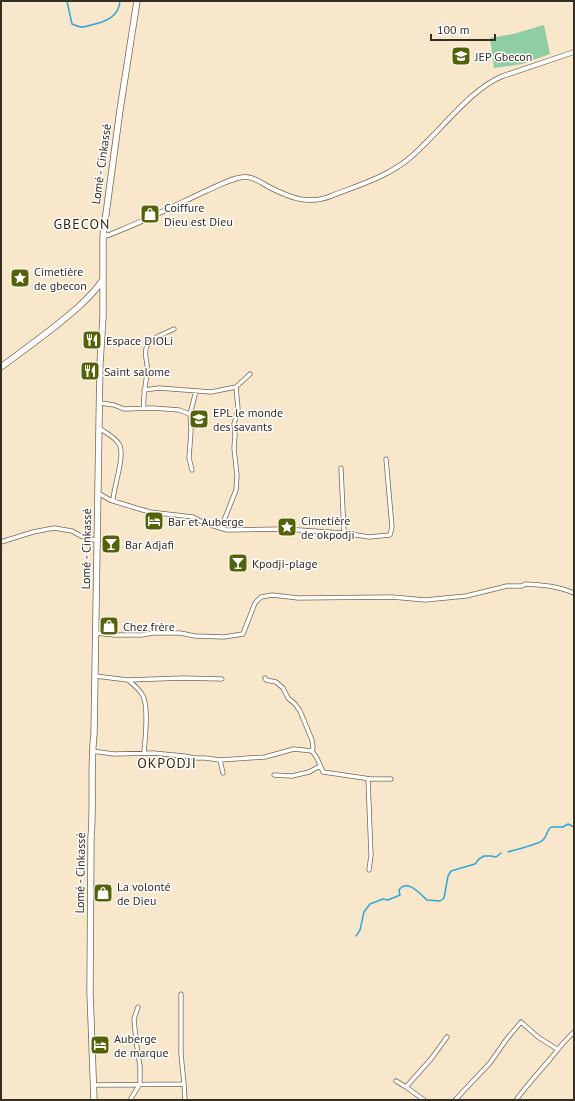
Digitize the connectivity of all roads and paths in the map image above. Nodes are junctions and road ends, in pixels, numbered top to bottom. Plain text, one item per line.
1 (137, 1) edge
2 (574, 52) edge
3 (103, 236) junction
4 (102, 281) junction
5 (174, 329) dead end
6 (1, 367) edge
7 (250, 374) dead end
8 (236, 387) junction
9 (144, 390) junction
10 (196, 391) junction
11 (100, 403) junction
12 (144, 408) junction
13 (190, 414) junction
14 (99, 428) junction
15 (386, 459) dead end
16 (342, 468) dead end
17 (192, 470) dead end
18 (98, 493) junction
19 (113, 501) junction
20 (221, 528) junction
21 (344, 533) junction
22 (98, 541) junction
23 (1, 542) edge
24 (574, 593) edge
25 (96, 633) junction
26 (95, 676) junction
27 (265, 678) dead end
28 (222, 679) dead end
29 (128, 680) junction
30 (92, 751) junction
31 (312, 751) junction
32 (144, 753) junction
33 (220, 760) junction
34 (320, 766) junction
35 (224, 773) dead end
36 (274, 775) dead end
37 (368, 779) junction
38 (391, 779) dead end
39 (369, 870) dead end
40 (181, 994) dead end
41 (138, 1006) dead end
42 (574, 1032) edge
43 (447, 1037) dead end
44 (557, 1049) junction
45 (396, 1081) dead end
46 (140, 1084) junction
47 (184, 1084) junction
48 (93, 1085) junction
49 (406, 1086) junction
50 (94, 1100) edge
51 (130, 1100) edge
52 (185, 1100) edge
53 (424, 1100) edge
54 (455, 1100) edge
55 (516, 1100) edge

1 - 3 main road, Lomé - Cinkassé
2 - 3 street
3 - 4 main road, Lomé - Cinkassé
4 - 6 main road
4 - 11 main road, Lomé - Cinkassé
5 - 9 street
7 - 8 street
8 - 10 street
8 - 20 street
9 - 10 street
9 - 12 street
10 - 13 street
11 - 12 street
11 - 14 main road, Lomé - Cinkassé
12 - 13 street
13 - 17 street
14 - 18 main road, Lomé - Cinkassé
14 - 19 street
15 - 21 street
16 - 21 street
18 - 19 street
18 - 22 main road, Lomé - Cinkassé
19 - 20 street
20 - 21 street
22 - 23 street
22 - 25 main road, Lomé - Cinkassé
24 - 25 street
25 - 26 main road, Lomé - Cinkassé
26 - 29 street
26 - 30 main road, Lomé - Cinkassé
27 - 31 street
28 - 29 street
29 - 32 street
30 - 32 street
30 - 48 main road, Lomé - Cinkassé
31 - 33 street
31 - 34 street
32 - 33 street
33 - 35 street
34 - 36 street
34 - 37 street
37 - 38 street
37 - 39 street
40 - 47 street
41 - 46 street
42 - 44 street
43 - 49 street
44 - 54 street
44 - 55 street
45 - 49 street
46 - 47 street
46 - 48 street
46 - 51 street
47 - 52 street
48 - 50 main road, Lomé - Cinkassé
49 - 53 street

